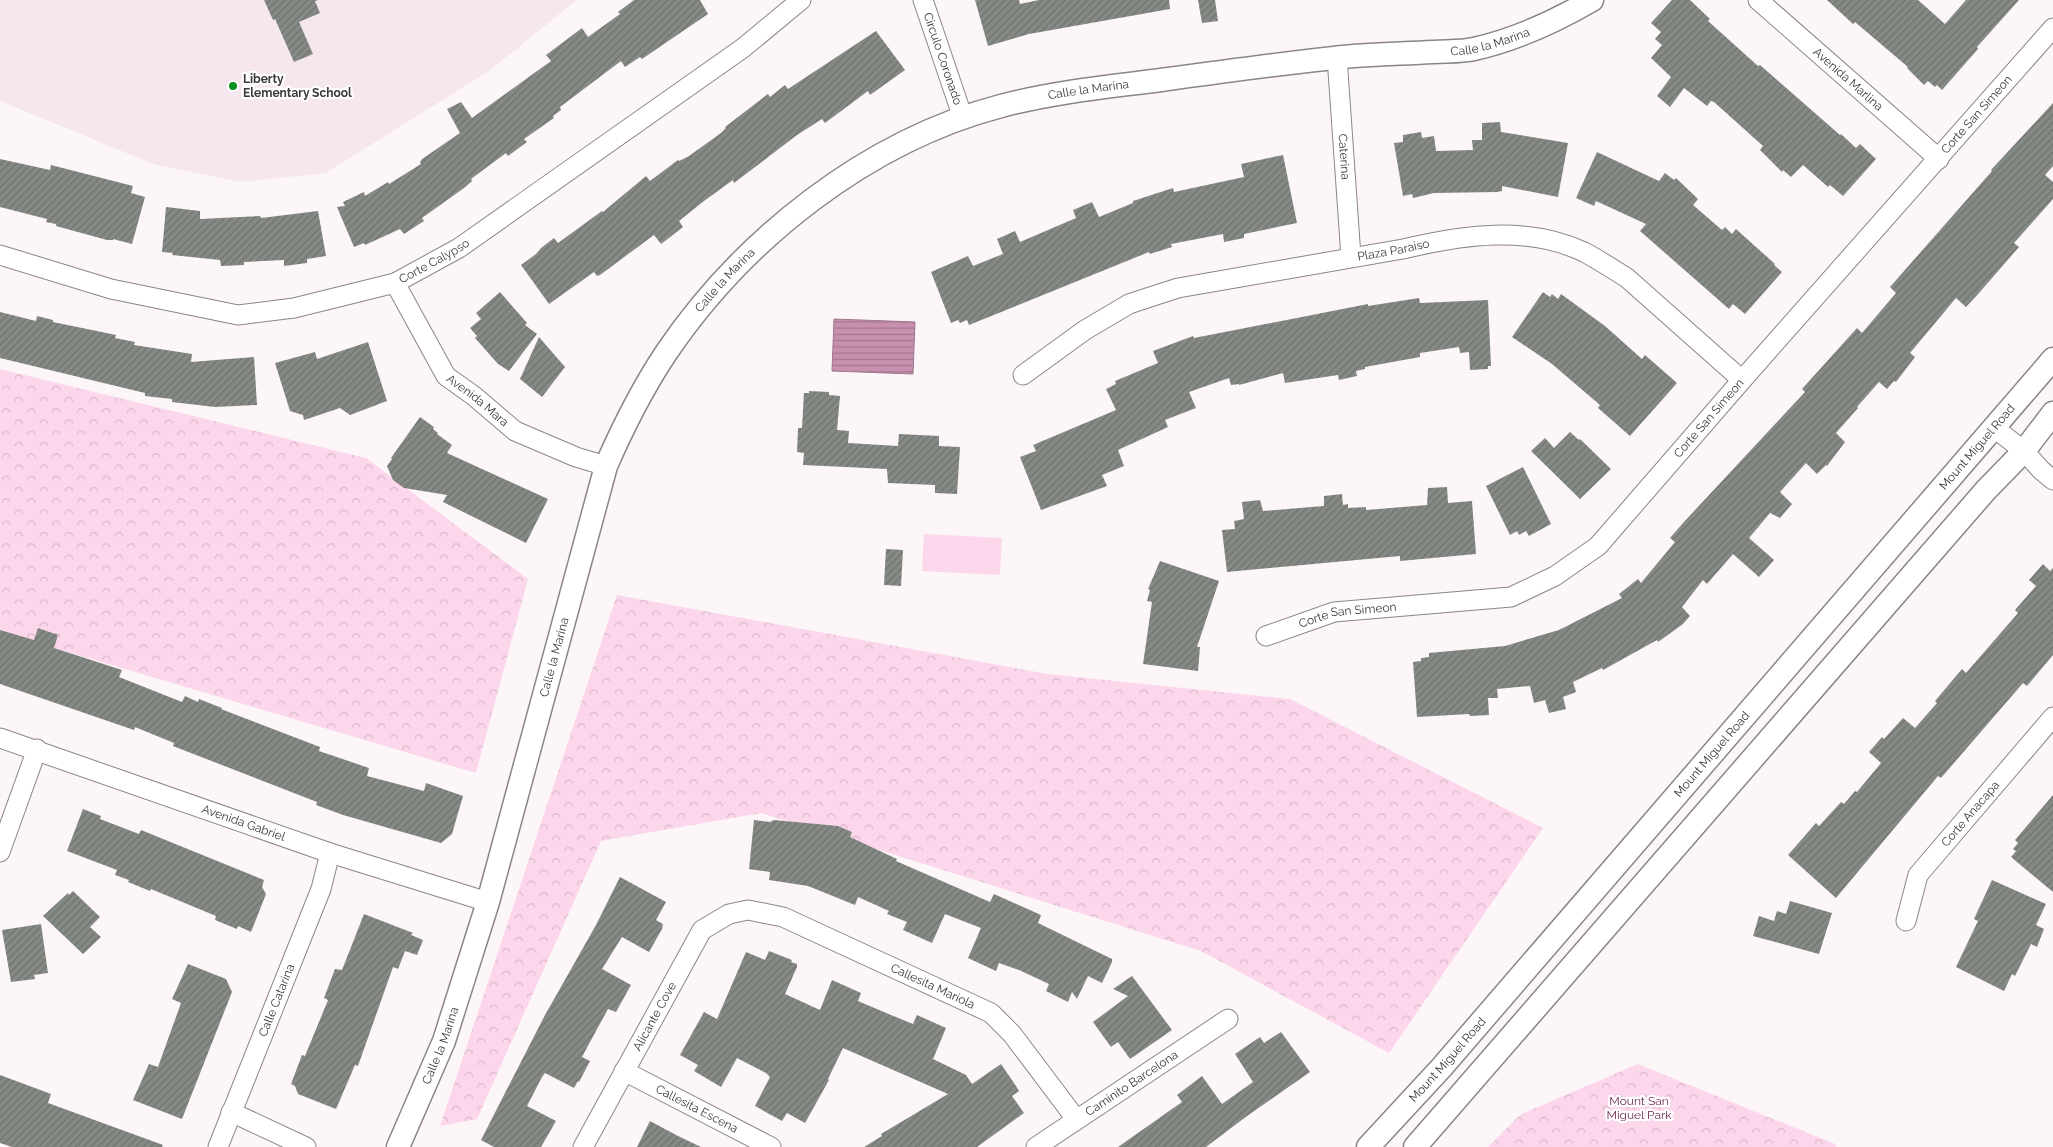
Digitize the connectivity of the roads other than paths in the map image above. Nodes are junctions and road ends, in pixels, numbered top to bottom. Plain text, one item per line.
1 (802, 0) edge
2 (923, 0) edge
3 (1592, 0) edge
4 (1758, 0) edge
5 (2053, 28) edge
6 (1337, 57) junction
7 (963, 118) junction
8 (1939, 159) junction
9 (0, 255) edge
10 (1351, 257) junction
11 (395, 283) junction
12 (2053, 359) edge
13 (1023, 375) dead end
14 (1742, 380) junction
15 (2053, 413) edge
16 (1993, 427) junction
17 (2024, 450) junction
18 (606, 466) junction
19 (2053, 480) edge
20 (1266, 636) dead end
21 (2053, 717) edge
22 (0, 738) edge
23 (37, 750) junction
24 (0, 852) edge
25 (330, 853) junction
26 (488, 902) junction
27 (748, 910) joint
28 (1906, 921) dead end
29 (1228, 1019) dead end
30 (624, 1071) junction
31 (231, 1112) junction
32 (1076, 1119) junction
33 (218, 1147) edge
34 (306, 1147) edge
35 (398, 1147) edge
36 (583, 1147) edge
37 (770, 1147) edge
38 (1036, 1147) edge
39 (1368, 1147) edge
40 (1415, 1147) edge

1 - 11 street, Corte Calypso
2 - 7 street, Circulo Coronado
3 - 6 street, Calle la Marina
4 - 8 street, Avenida Marlina
5 - 8 street, Corte San Simeon
6 - 7 street, Calle la Marina
6 - 10 street, Caterina
7 - 18 street, Calle la Marina
8 - 14 street, Corte San Simeon
9 - 11 street, Corte Calypso
10 - 13 street, Plaza Paraiso
10 - 14 street, Plaza Paraiso
11 - 18 street, Avenida Mara
12 - 16 street, Mount Miguel Road
14 - 20 street, Corte San Simeon
15 - 17 street
16 - 17 street
16 - 39 street, Mount Miguel Road
17 - 19 street
17 - 40 street
18 - 26 street, Calle la Marina
21 - 28 street, Corte Anacapa
22 - 23 street, Avenida Gabriel
23 - 24 street
23 - 25 street, Avenida Gabriel
25 - 26 street, Avenida Gabriel
25 - 31 street, Calle Catarina
26 - 35 street, Calle la Marina
27 - 30 street, Alicante Cove
27 - 32 street, Callesita Mariola
29 - 32 street, Caminito Barcelona
30 - 36 street, Alicante Cove
30 - 37 street, Callesita Escena
31 - 33 street, Calle Catarina
31 - 34 street
32 - 38 street, Caminito Barcelona

